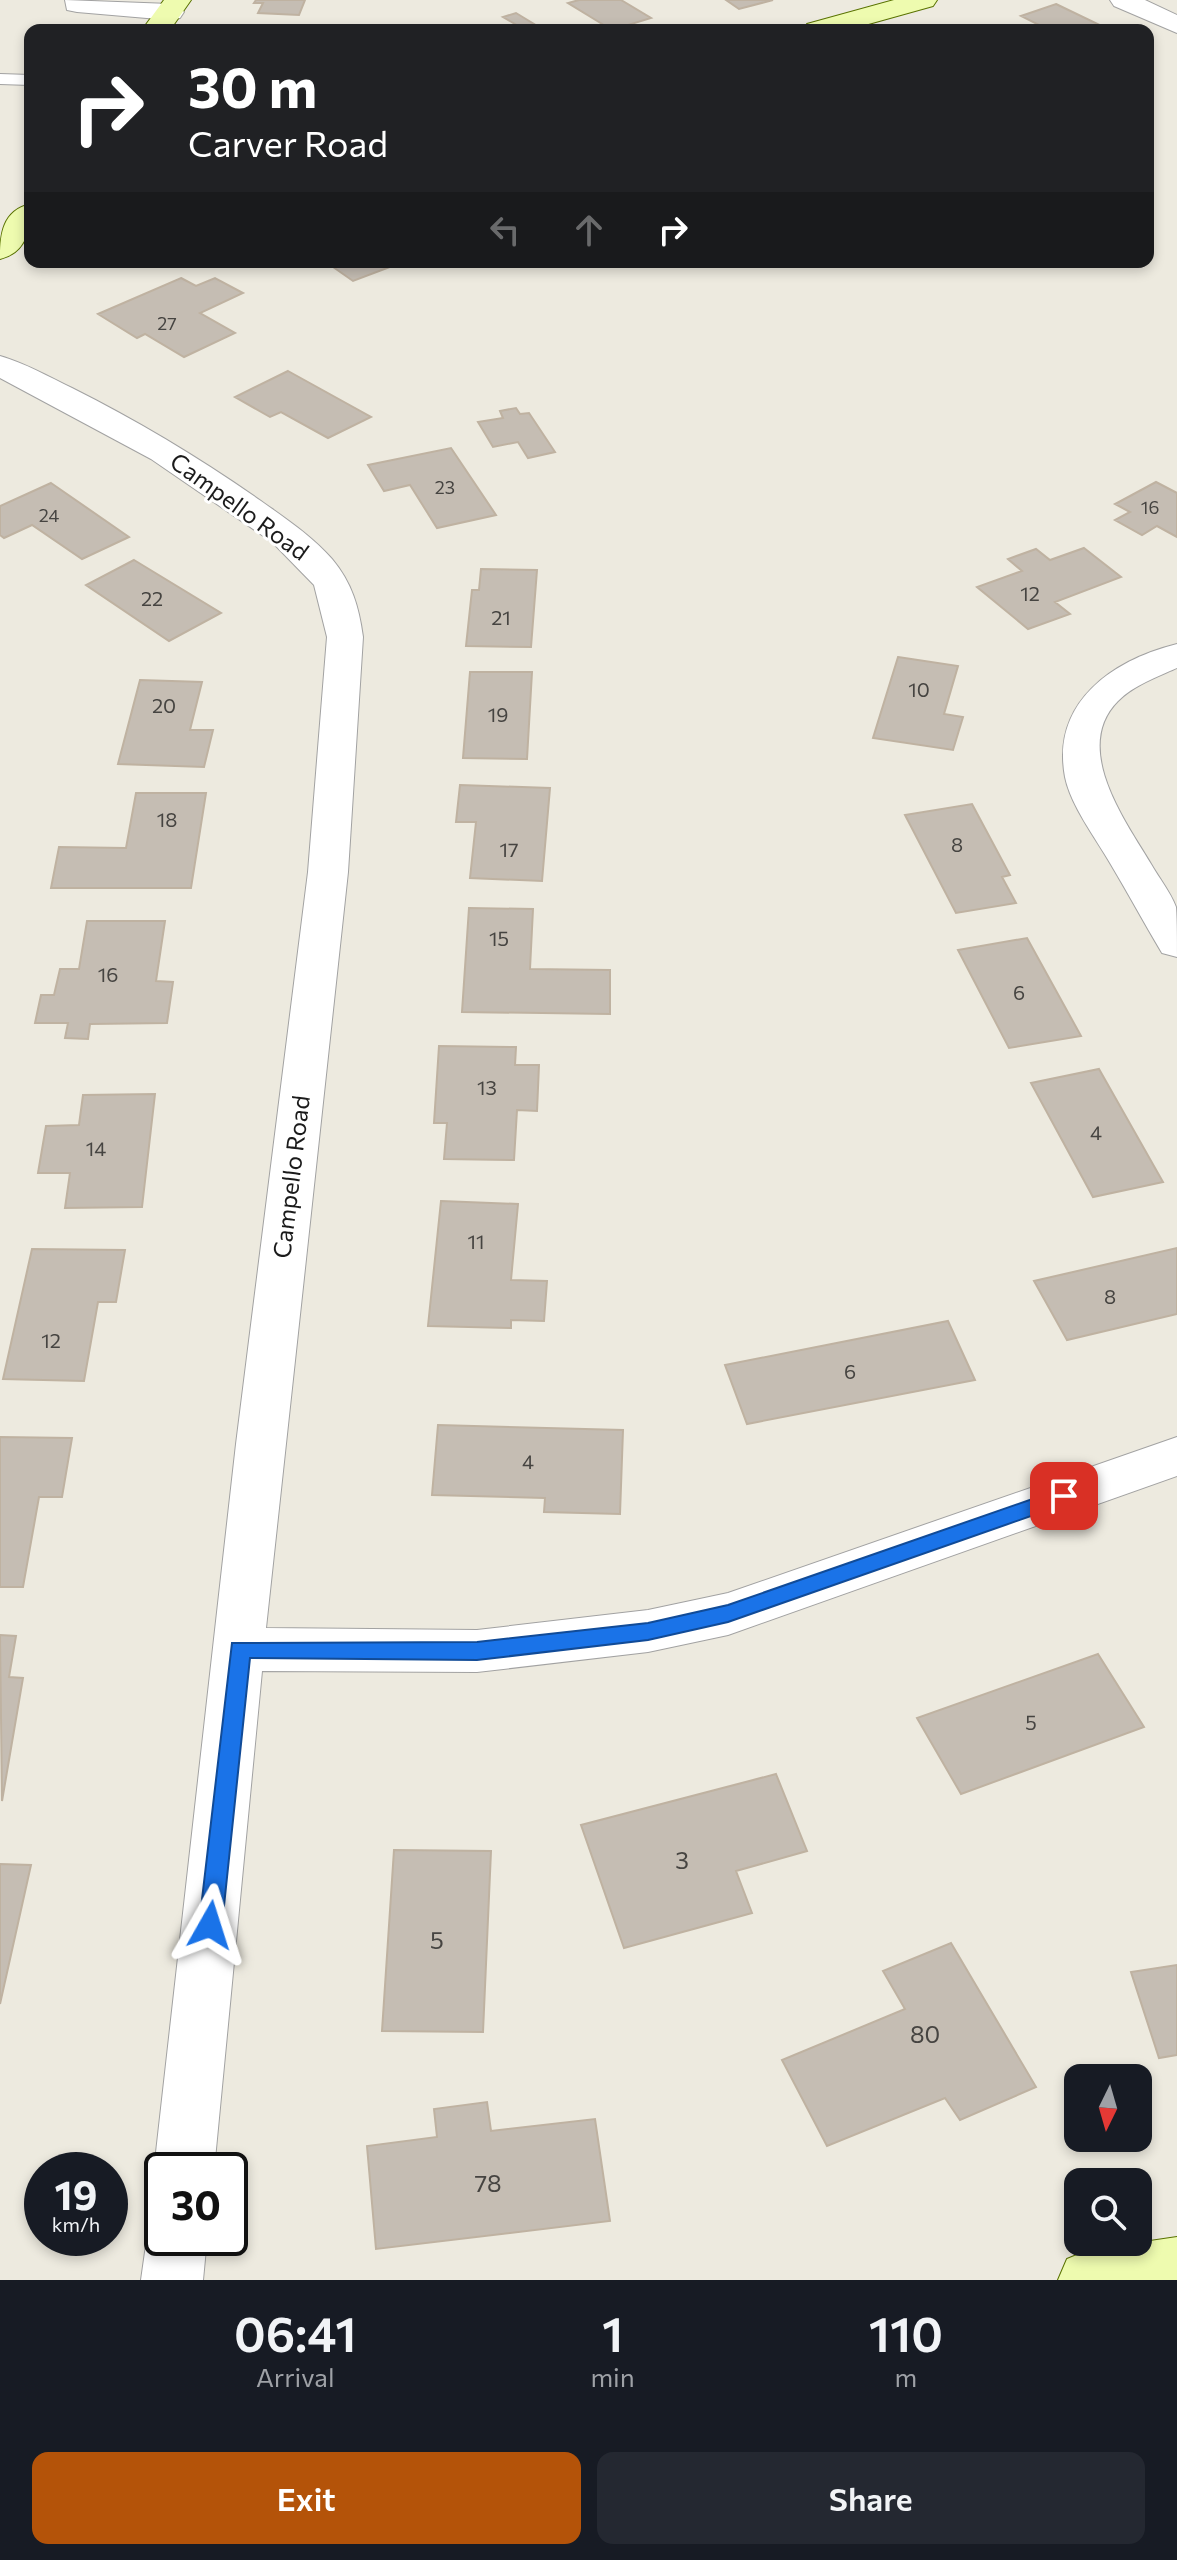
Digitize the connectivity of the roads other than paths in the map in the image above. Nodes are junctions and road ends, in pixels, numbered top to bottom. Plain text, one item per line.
1 (924, 0) edge
2 (1123, 0) edge
3 (76, 11) edge
4 (168, 14) edge
5 (838, 24) edge
6 (1177, 25) edge
7 (0, 79) edge
8 (24, 80) edge
9 (24, 225) edge
10 (12, 248) edge
11 (0, 366) edge
12 (1177, 655) edge
13 (1177, 943) edge
14 (1177, 1456) edge
15 (240, 1649) junction
16 (186, 2152) edge
17 (175, 2256) edge
18 (1177, 2267) edge
19 (172, 2280) edge
20 (1089, 2280) edge

1 - 5 street
2 - 6 street
3 - 4 street
7 - 8 lane
9 - 10 street
11 - 15 street, Campello Road
12 - 13 street
14 - 15 street
15 - 16 street, Campello Road
17 - 19 street
18 - 20 street

